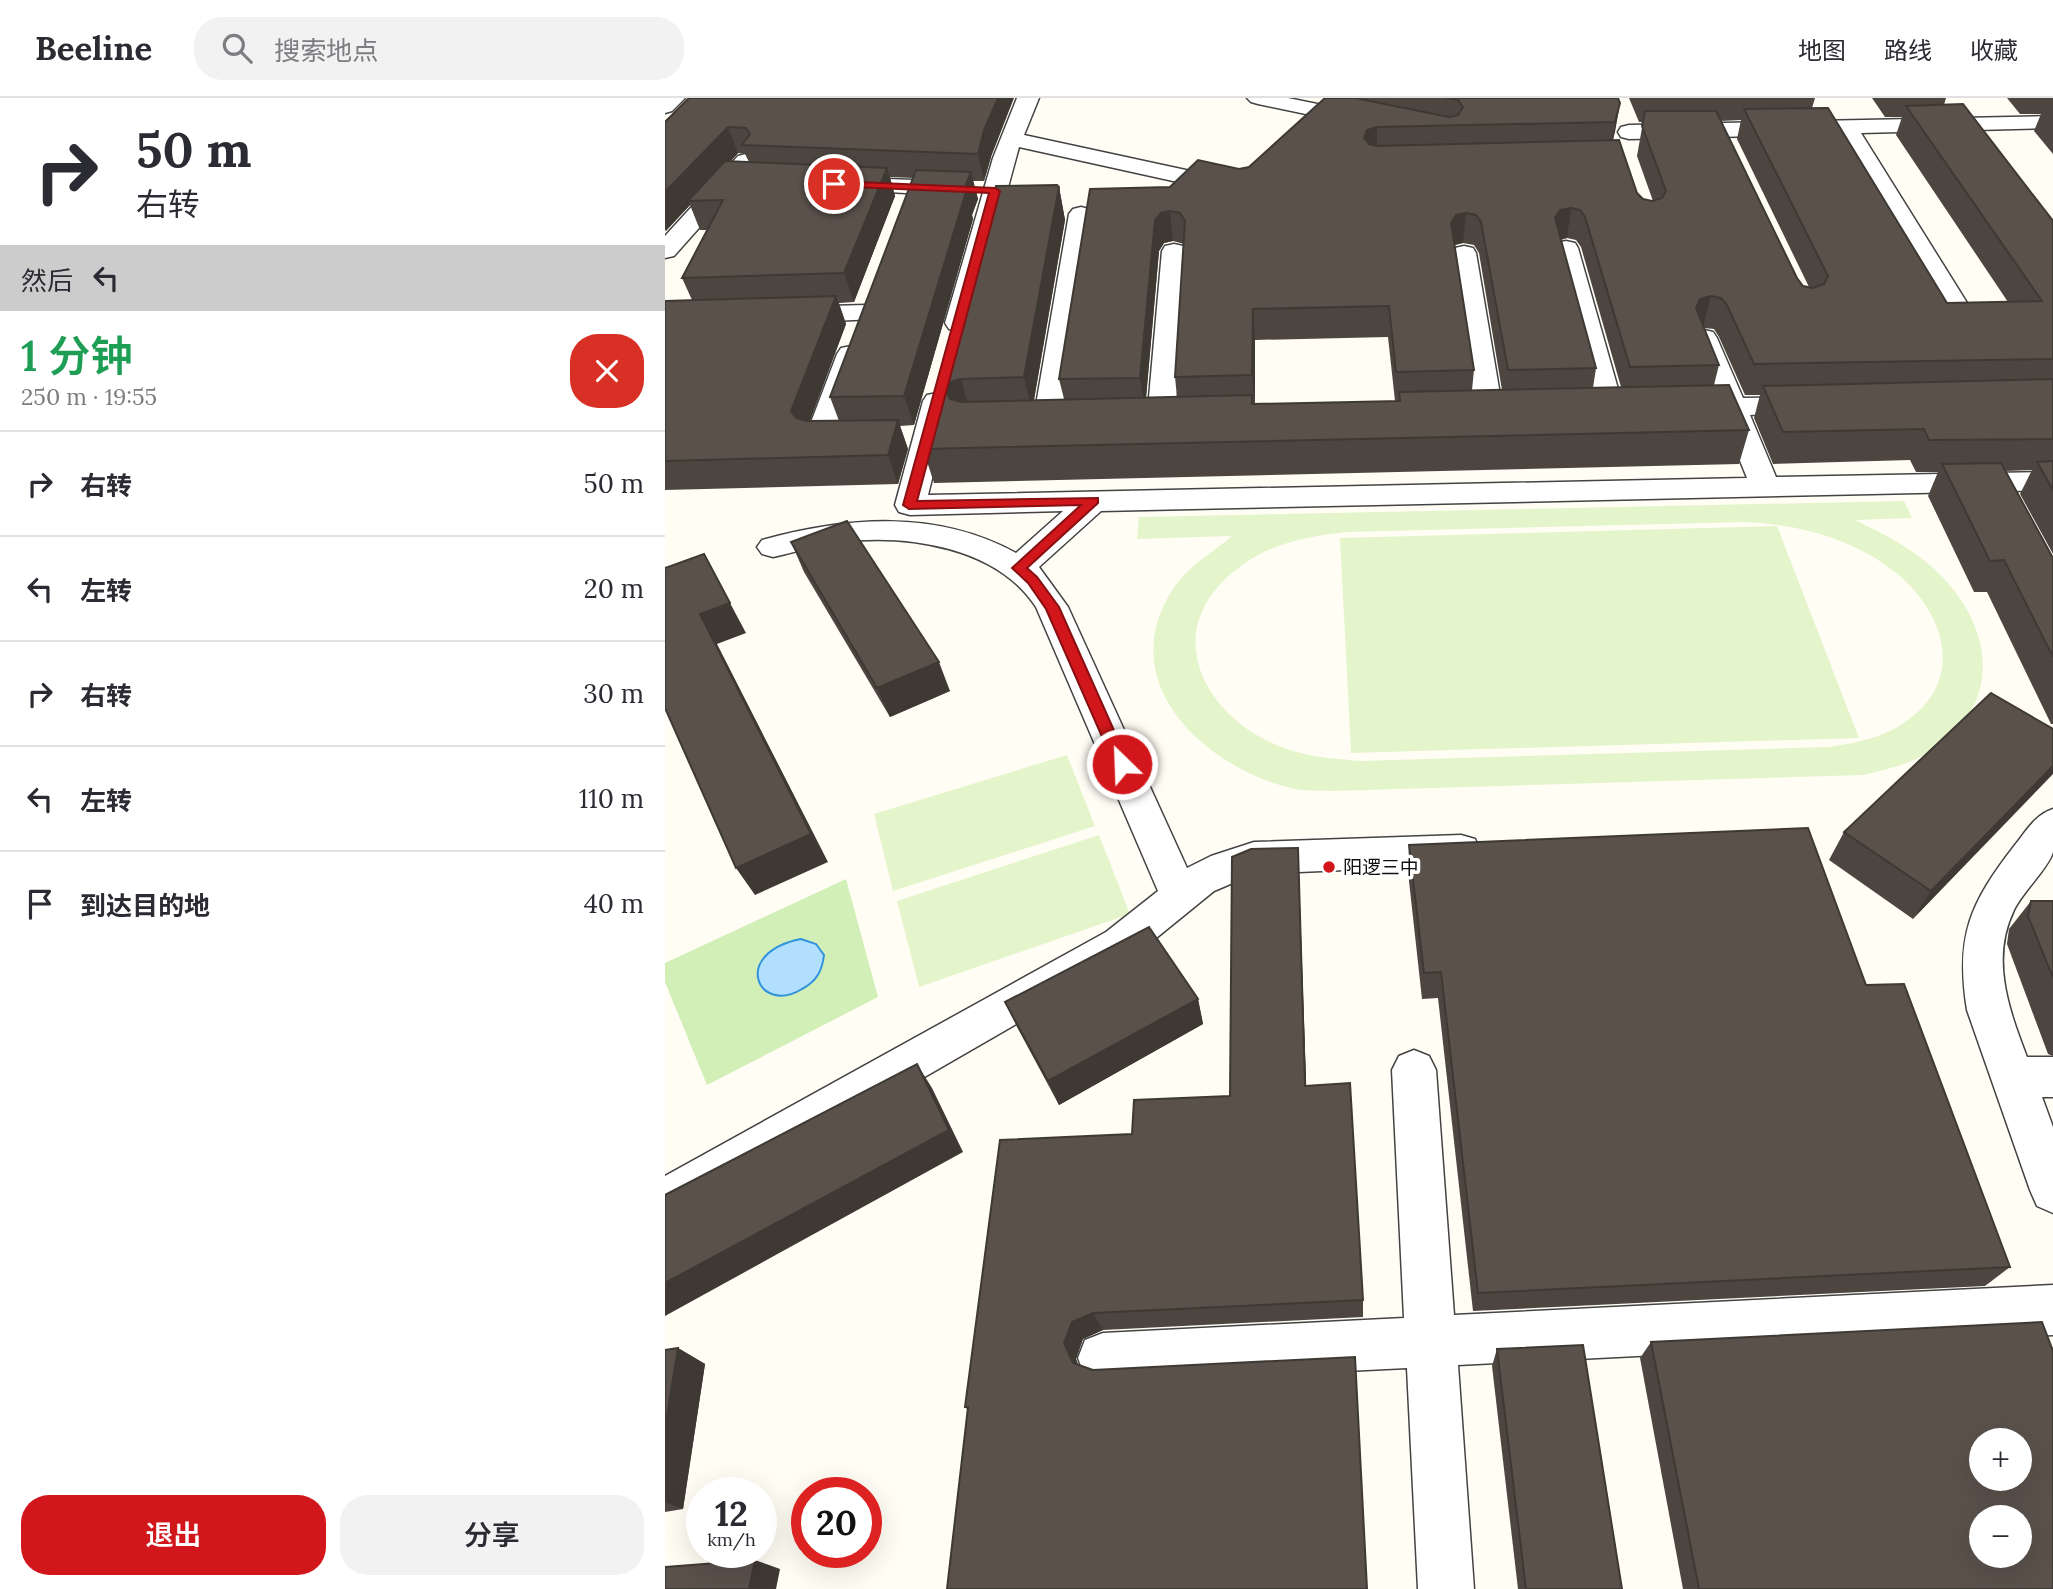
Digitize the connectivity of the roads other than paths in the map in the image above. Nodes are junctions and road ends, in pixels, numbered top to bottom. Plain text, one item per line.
1 (674, 98) edge
2 (1028, 98) edge
3 (1258, 98) edge
4 (1333, 105) edge
5 (665, 107) edge
6 (1620, 109) edge
7 (2053, 122) edge
8 (1380, 123) edge
9 (1846, 127) junction
10 (1307, 129) edge
11 (1720, 130) junction
12 (1629, 132) junction
13 (1012, 139) junction
14 (1731, 153) edge
15 (1623, 156) edge
16 (751, 171) edge
17 (1251, 181) edge
18 (821, 184) edge
19 (995, 191) junction
20 (1081, 214) dead end
21 (1566, 248) edge
22 (665, 251) edge
23 (1174, 251) dead end
24 (1464, 253) dead end
25 (876, 288) edge
26 (1956, 306) edge
27 (866, 313) junction
28 (759, 316) edge
29 (1704, 338) edge
30 (953, 343) edge
31 (942, 383) edge
32 (1830, 405) edge
33 (1733, 407) junction
34 (1489, 412) edge
35 (1161, 420) edge
36 (1047, 422) edge
37 (874, 437) edge
38 (901, 437) edge
39 (928, 437) junction
40 (2053, 481) edge
41 (1765, 486) junction
42 (1093, 501) junction
43 (773, 547) dead end
44 (1019, 568) junction
45 (2053, 824) edge
46 (1503, 849) edge
47 (1181, 897) junction
48 (1414, 1070) dead end
49 (2033, 1077) edge
50 (2053, 1190) edge
51 (665, 1200) edge
52 (2053, 1310) edge
53 (1431, 1342) junction
54 (1103, 1358) dead end
55 (1446, 1589) edge

1 - 5 street
2 - 13 street
3 - 4 street
4 - 8 street
4 - 10 street
6 - 12 street
7 - 9 street
9 - 11 street
9 - 26 street
11 - 12 street
11 - 14 street
12 - 15 street
13 - 17 street
13 - 19 street
16 - 22 street
18 - 19 street
19 - 30 street
20 - 36 street
21 - 33 street
23 - 35 street
24 - 34 street
25 - 27 street
27 - 28 street
27 - 37 street
29 - 33 street
31 - 39 street
32 - 33 street
33 - 41 street
38 - 39 street
39 - 42 street
40 - 41 street
41 - 42 street
42 - 44 street
43 - 44 street
44 - 47 street
45 - 49 street
46 - 47 street
47 - 51 street
48 - 53 street
49 - 50 street
52 - 53 street
53 - 54 street
53 - 55 street

